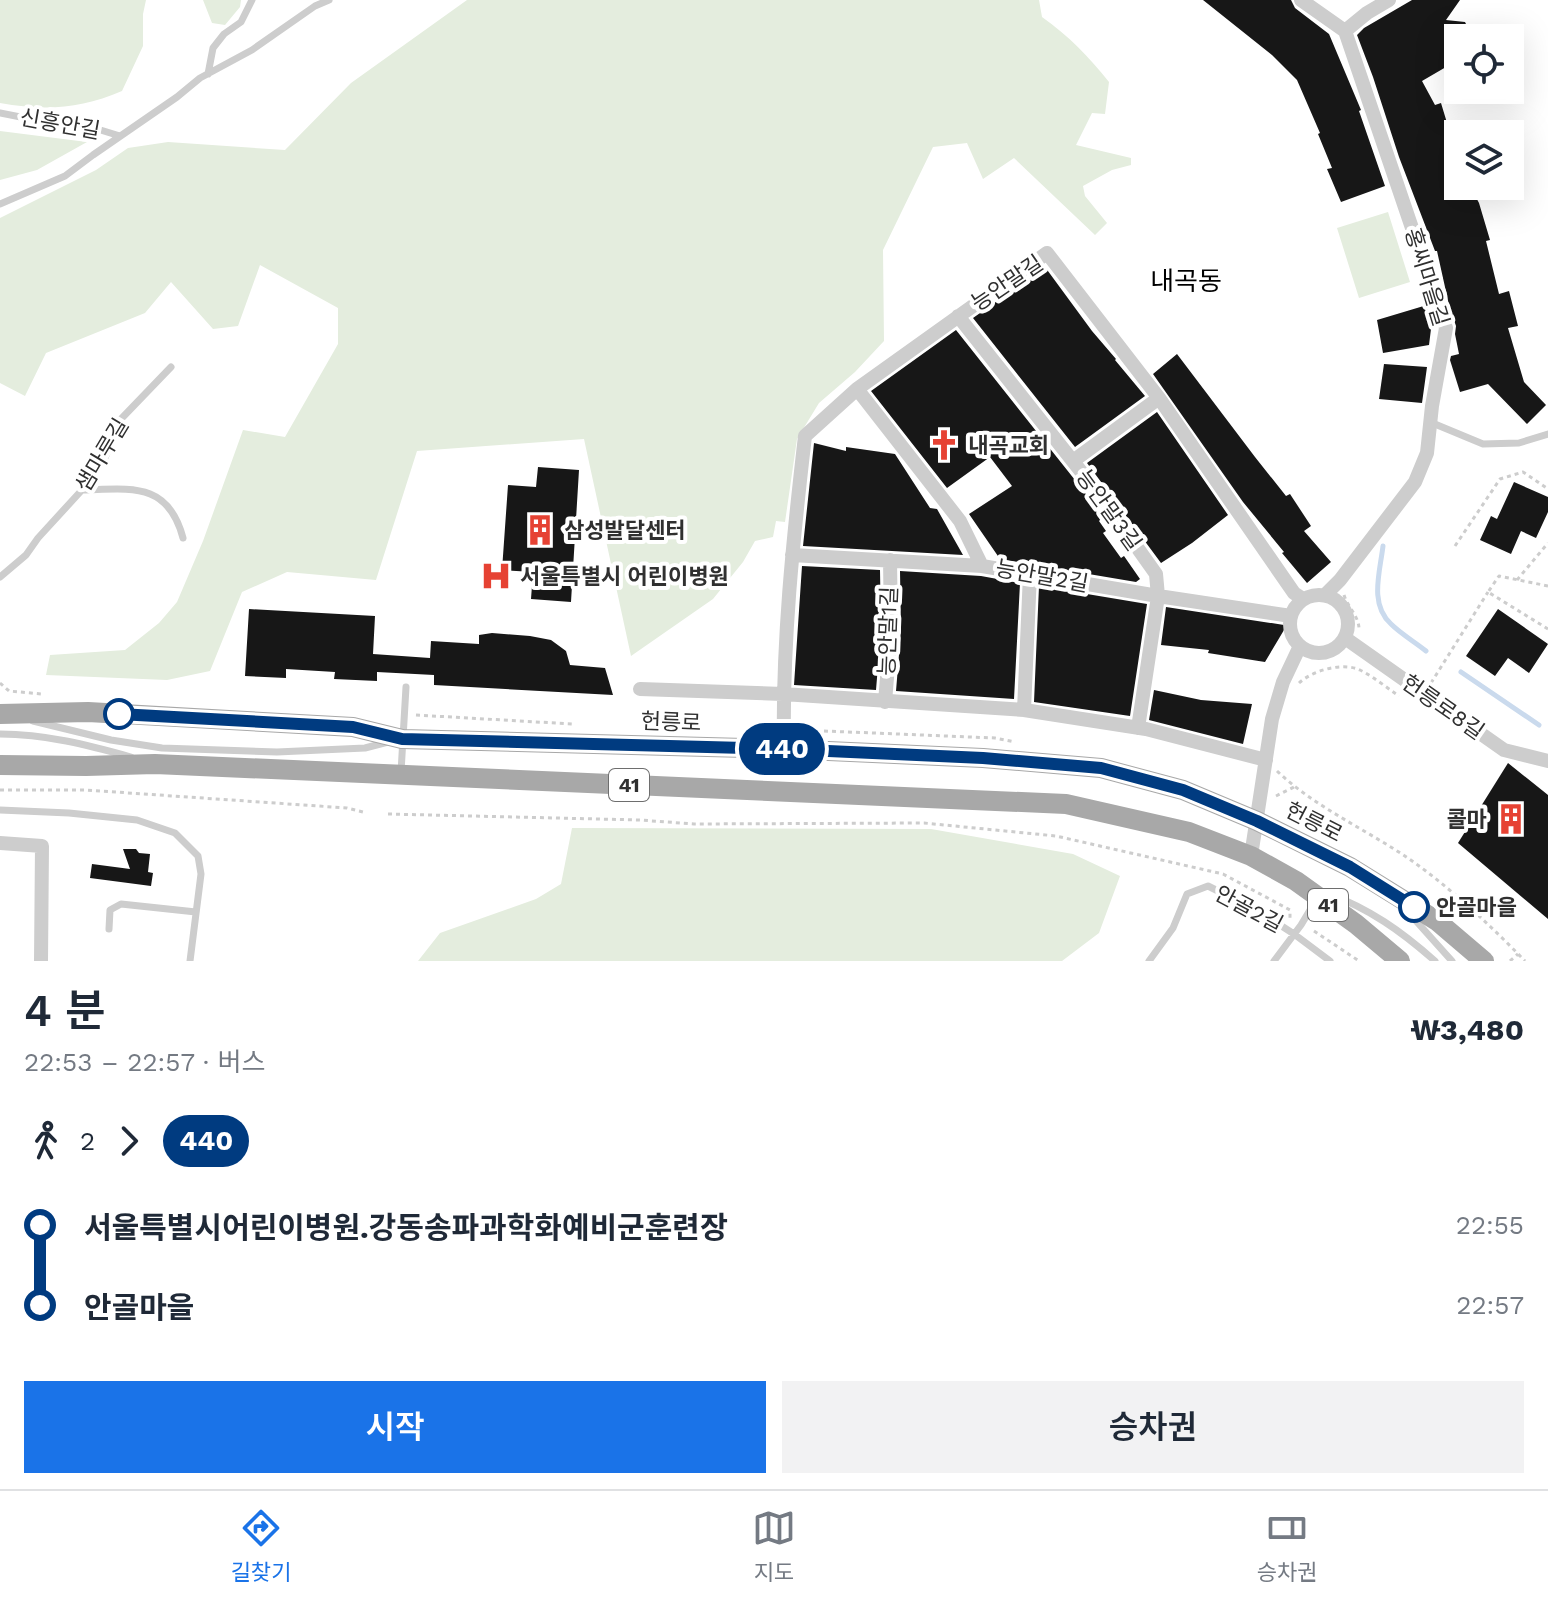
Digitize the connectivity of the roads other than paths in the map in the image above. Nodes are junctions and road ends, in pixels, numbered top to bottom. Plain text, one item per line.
1 (252, 0) edge
2 (329, 0) edge
3 (1301, 0) edge
4 (1389, 0) edge
5 (1345, 31) junction
6 (208, 74) junction
7 (0, 113) edge
8 (120, 136) junction
9 (0, 204) edge
10 (958, 316) junction
11 (171, 367) dead end
12 (857, 389) junction
13 (1159, 398) junction
14 (1430, 422) junction
15 (1548, 434) edge
16 (1073, 461) junction
17 (83, 490) junction
18 (183, 538) dead end
19 (792, 555) junction
20 (890, 560) junction
21 (982, 566) junction
22 (1030, 574) junction
23 (0, 577) edge
24 (1325, 595) junction
25 (1158, 596) junction
26 (1303, 599) junction
27 (1291, 616) junction
28 (1345, 638) junction
29 (1300, 646) junction
30 (406, 687) dead end
31 (640, 689) dead end
32 (783, 694) junction
33 (885, 702) junction
34 (1024, 710) junction
35 (1, 720) edge
36 (1138, 728) junction
37 (402, 739) junction
38 (784, 749) junction
39 (1266, 760) junction
40 (1548, 761) edge
41 (155, 764) junction
42 (0, 765) edge
43 (400, 774) junction
44 (0, 810) edge
45 (1257, 821) junction
46 (0, 843) edge
47 (1251, 856) junction
48 (1296, 881) junction
49 (1391, 893) junction
50 (1318, 898) junction
51 (196, 912) junction
52 (109, 929) dead end
53 (1294, 934) junction
54 (1396, 959) edge
55 (41, 961) edge
56 (190, 961) edge
57 (1149, 961) edge
58 (1274, 961) edge
59 (1330, 961) edge
60 (1435, 961) edge
61 (1452, 961) edge
62 (1484, 961) edge

1 - 6 lane
2 - 6 lane
3 - 5 street
4 - 5 street
5 - 14 street, 홍씨마을길
6 - 8 lane
7 - 8 lane, 신흥안길
8 - 9 lane
10 - 12 street, 능안말길
10 - 13 street, 능안말길
10 - 16 street, 능안말3길
11 - 17 lane, 샘마루길
12 - 19 street, 능안말길
12 - 21 street
13 - 16 street
13 - 26 street, 능안말길
14 - 15 lane
14 - 24 street, 홍씨마을길
16 - 25 street, 능안말3길
17 - 18 lane
17 - 23 lane, 샘마루길
19 - 20 street, 능안말2길
19 - 32 street, 능안말길
20 - 21 street, 능안말2길
20 - 33 street, 능안말1길
21 - 22 street, 능안말2길
22 - 25 street, 능안말2길
22 - 34 street
24 - 26 street
24 - 28 street
25 - 27 street, 능안말2길
25 - 36 street
26 - 27 street
27 - 29 street
28 - 29 street
28 - 40 street, 헌릉로8길
29 - 39 street
30 - 37 lane
31 - 32 street
32 - 33 street, 능안말1길
32 - 38 street, 능안말길
33 - 34 street, 능안말1길
34 - 36 street, 능안말1길
35 - 37 main road, 헌릉로 / 41
35 - 37 lane
35 - 41 lane
36 - 39 street, 능안말1길
37 - 38 main road, 헌릉로 / 41
37 - 43 lane
38 - 45 main road, 헌릉로 / 41
39 - 45 street
41 - 42 main road, 41
41 - 43 main road, 41
43 - 47 main road, 41
44 - 51 lane
45 - 47 street
45 - 49 main road, 헌릉로 / 41
46 - 55 street
47 - 48 main road, 41
48 - 50 main road, 41
48 - 60 lane
49 - 61 lane
49 - 62 main road, 헌릉로 / 41
50 - 53 lane
50 - 54 main road, 41
51 - 52 lane
51 - 56 lane
53 - 57 lane, 안골2길
53 - 58 lane, 안골2길
53 - 59 lane, 안골2길

